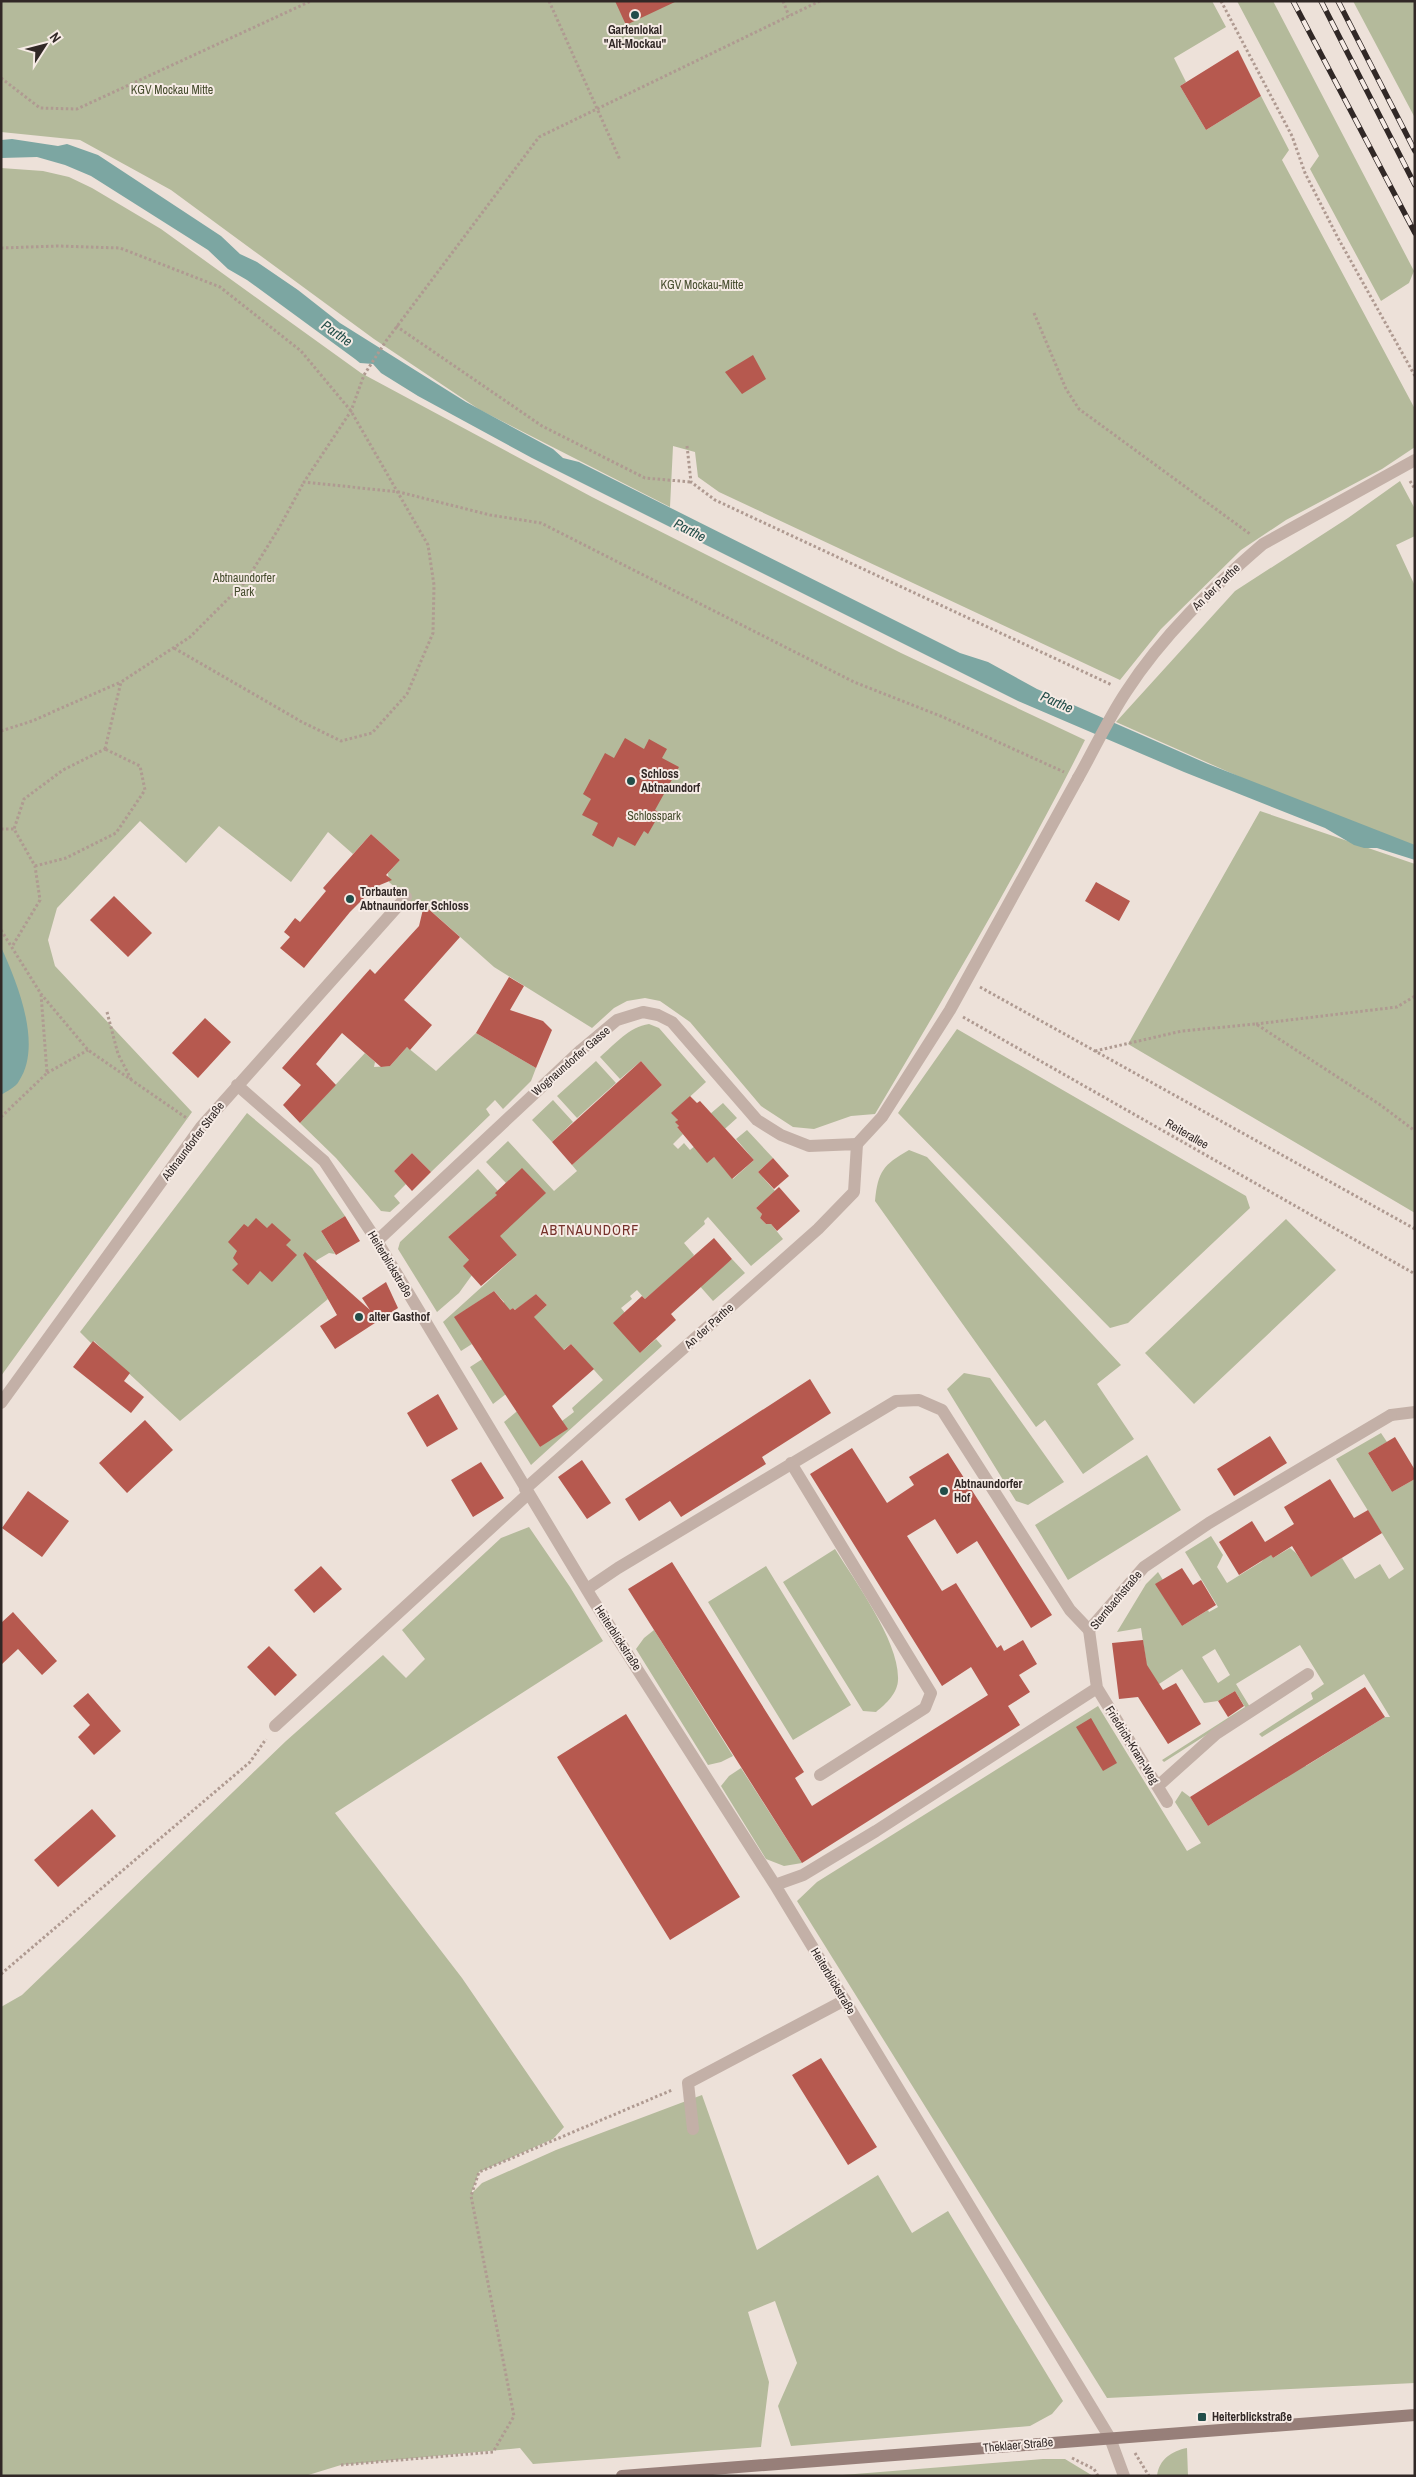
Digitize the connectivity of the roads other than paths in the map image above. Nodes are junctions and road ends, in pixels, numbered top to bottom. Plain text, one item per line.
1 (1415, 460) edge
2 (406, 897) dead end
3 (237, 1085) junction
4 (857, 1144) junction
5 (377, 1241) junction
6 (1, 1403) edge
7 (1415, 1412) edge
8 (791, 1463) junction
9 (527, 1491) junction
10 (587, 1589) junction
11 (1089, 1630) junction
12 (1308, 1674) dead end
13 (1098, 1688) junction
14 (275, 1726) road end
15 (820, 1775) dead end
16 (1158, 1786) junction
17 (1167, 1802) dead end
18 (775, 1885) junction
19 (845, 2000) junction
20 (693, 2129) dead end
21 (1415, 2416) edge
22 (1110, 2438) junction
23 (622, 2476) edge
24 (1124, 2476) edge

1 - 4 street, An der Parthe
2 - 3 street, Abtnaundorfer Straße
3 - 5 street, Heiterblickstraße
3 - 6 street, Abtnaundorfer Straße
4 - 5 street, Wognaundorfer Gasse
4 - 9 street, An der Parthe
5 - 9 street, Heiterblickstraße
7 - 11 street, Sternbachstraße
8 - 10 street
8 - 11 street
8 - 15 street
9 - 10 street, Heiterblickstraße
9 - 14 street
10 - 18 street, Heiterblickstraße
11 - 13 street, Sternbachstraße
12 - 16 street
13 - 16 street, Friedrich-Kram-Weg
13 - 18 street
16 - 17 street, Friedrich-Kram-Weg
18 - 19 street, Heiterblickstraße
19 - 20 street
19 - 22 street, Heiterblickstraße
21 - 22 main road, Theklaer Straße
22 - 23 main road, Theklaer Straße
22 - 24 street, Heiterblickstraße

